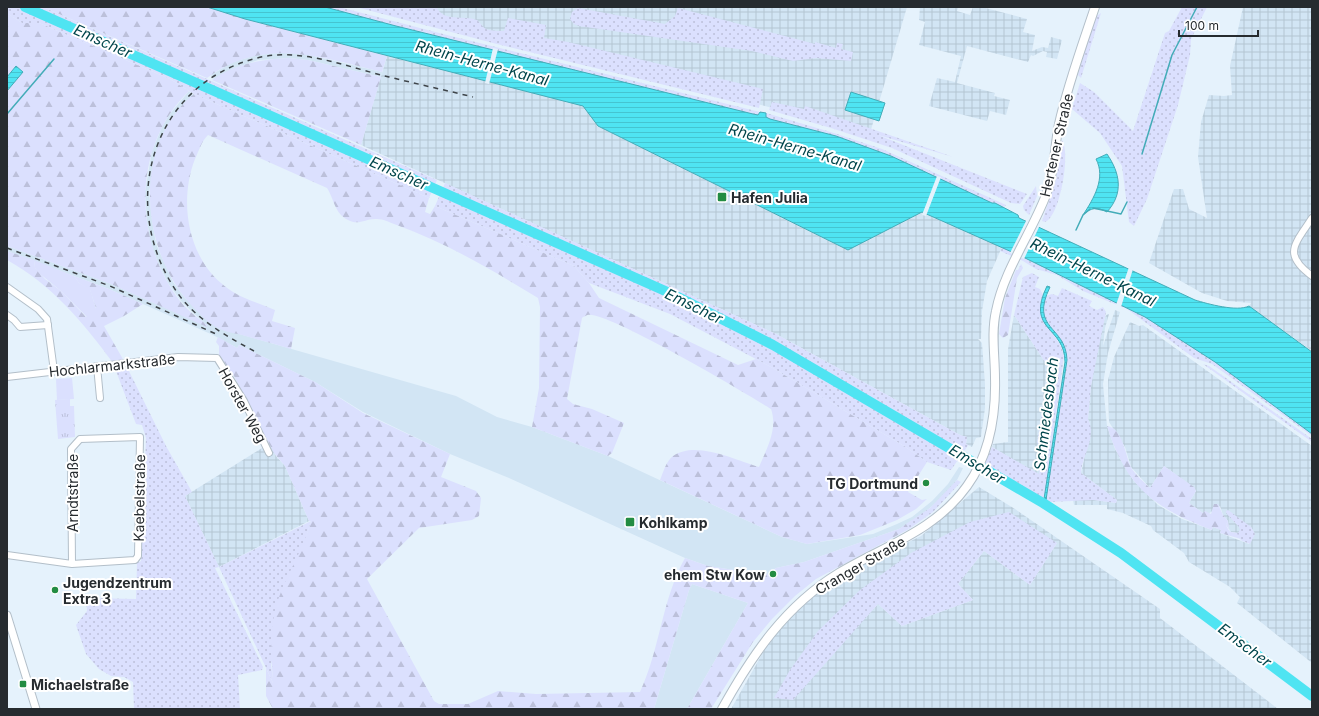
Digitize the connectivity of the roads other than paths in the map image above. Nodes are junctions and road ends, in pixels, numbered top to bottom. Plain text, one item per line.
1 (1095, 7) edge
2 (1312, 218) edge
3 (1312, 276) edge
4 (7, 287) edge
5 (7, 315) edge
6 (48, 325) junction
7 (217, 358) joint
8 (97, 366) junction
9 (54, 371) junction
10 (7, 377) edge
11 (100, 398) dead end
12 (140, 437) joint
13 (988, 445) joint
14 (269, 453) dead end
15 (7, 556) edge
16 (72, 564) junction
17 (7, 614) edge
18 (10, 634) edge
19 (33, 694) junction
20 (36, 709) edge
21 (43, 709) edge
22 (722, 709) edge

1 - 13 main road, Hertener Straße
2 - 3 street
4 - 6 street
5 - 6 street
6 - 9 street
7 - 8 street, Hochlarmarkstraße
7 - 14 street, Horster Weg
8 - 9 street, Hochlarmarkstraße
8 - 11 street
9 - 10 street, Hochlarmarkstraße
12 - 16 street, Kaebelstraße
12 - 16 street, Arndtstraße
13 - 22 main road, Cranger Straße
15 - 16 street
17 - 18 street
18 - 19 street
19 - 20 street
19 - 21 street

